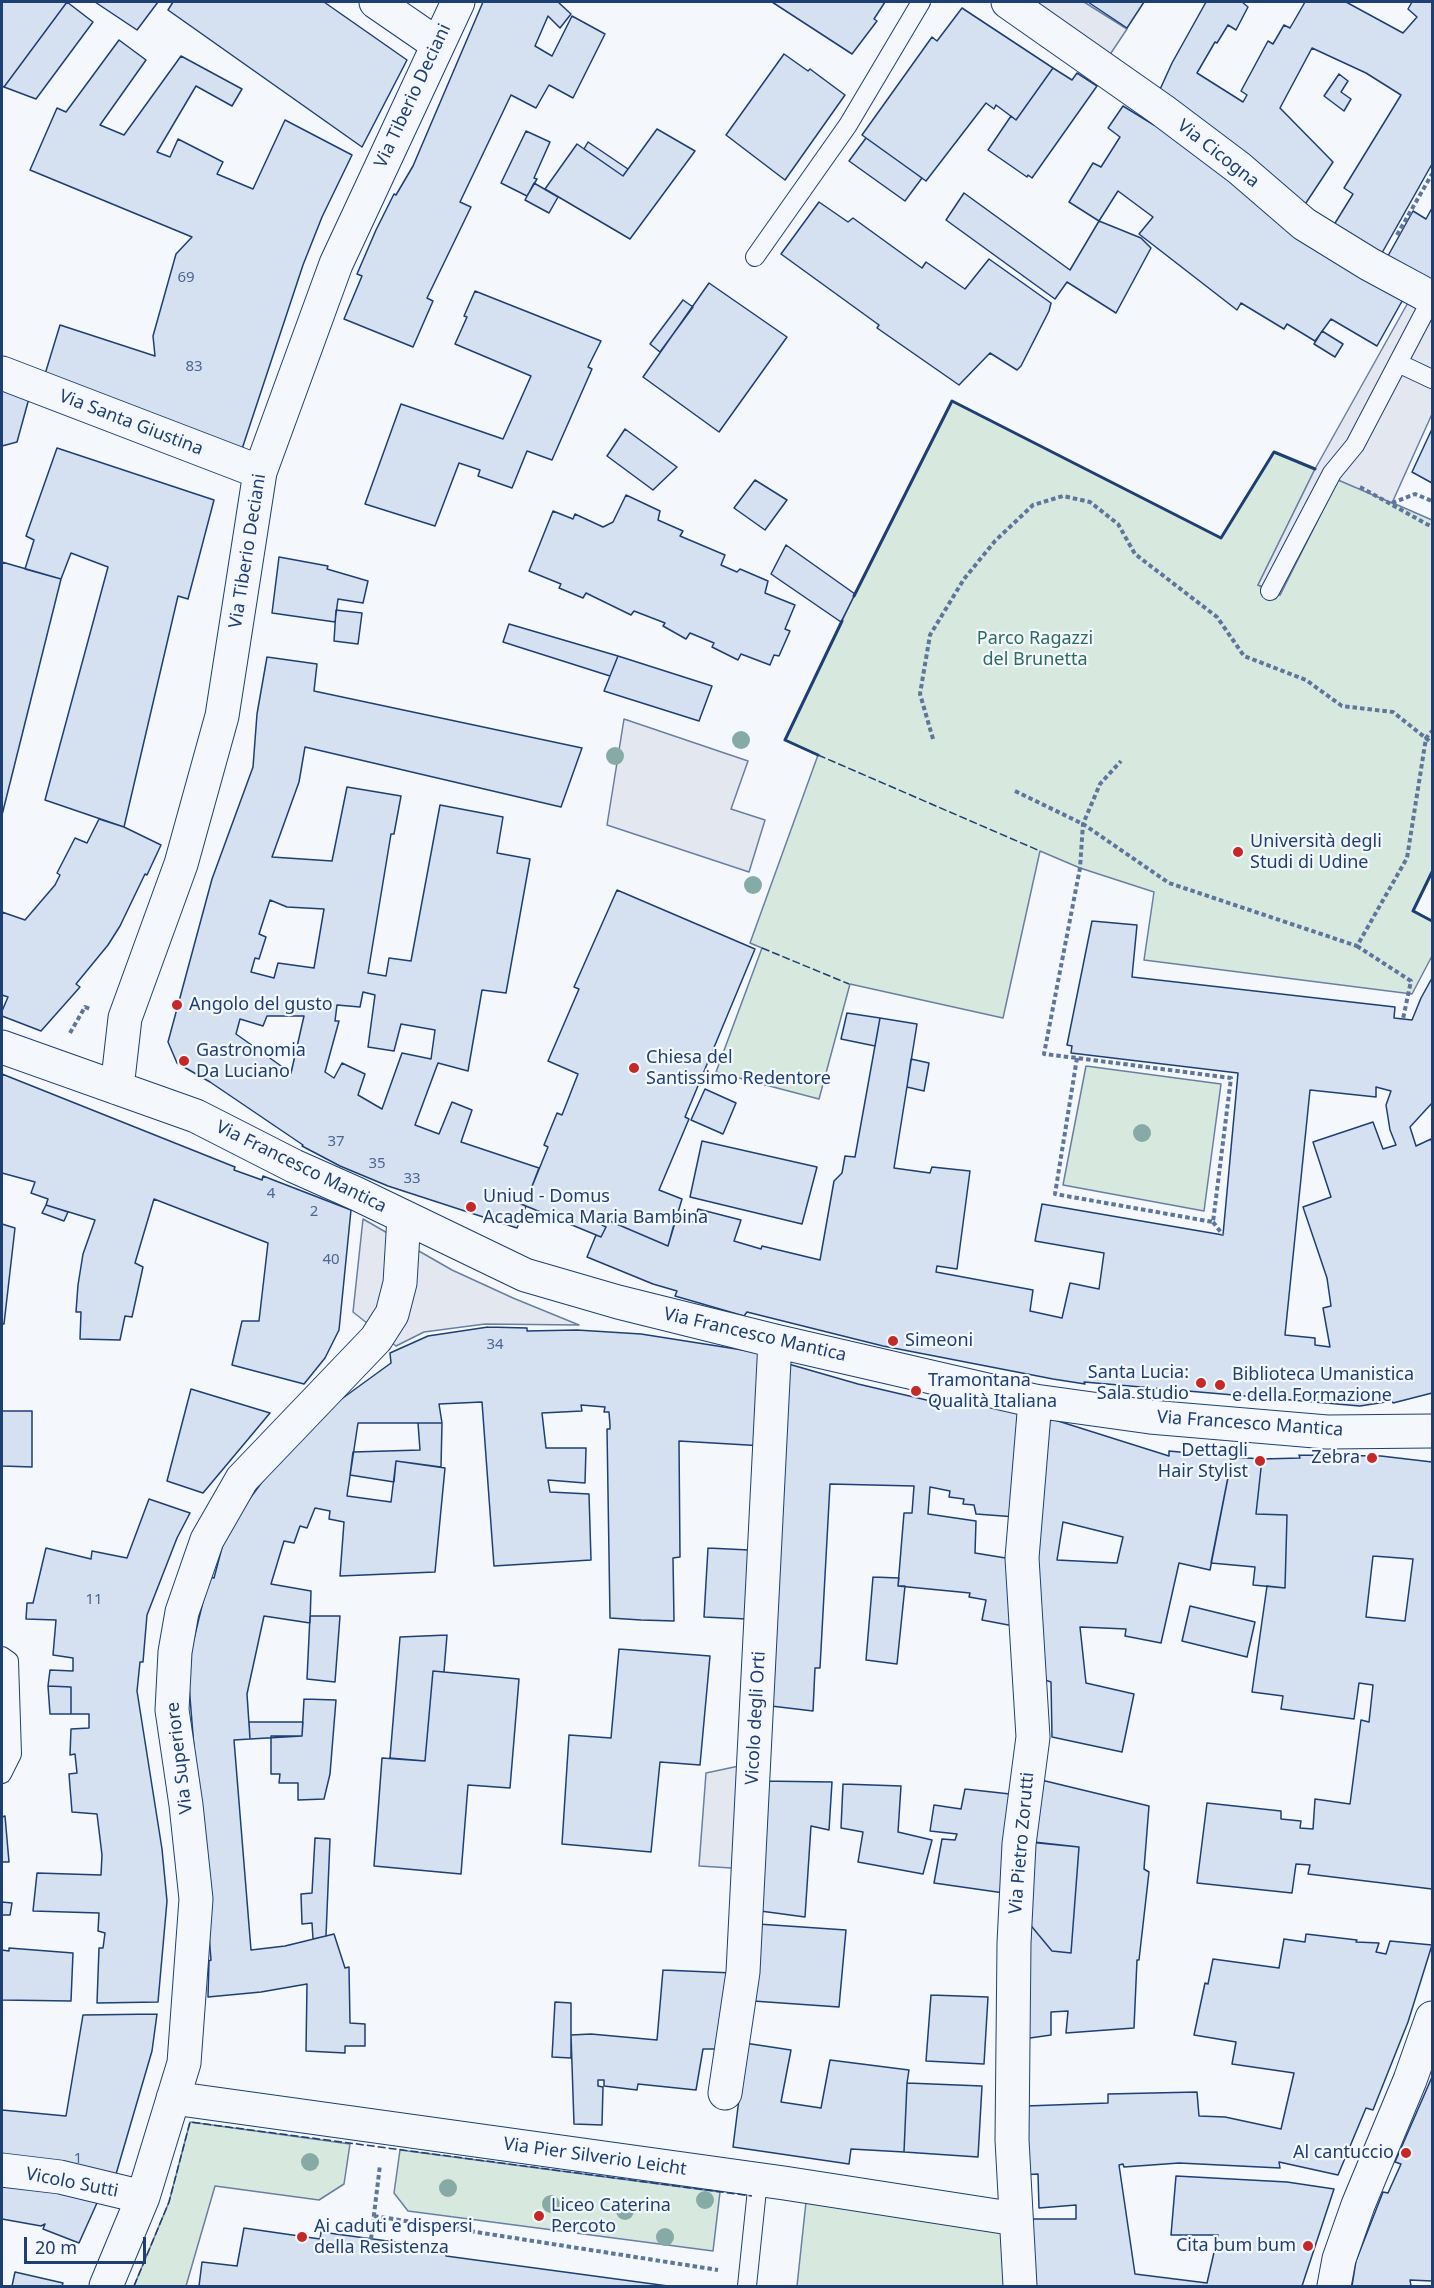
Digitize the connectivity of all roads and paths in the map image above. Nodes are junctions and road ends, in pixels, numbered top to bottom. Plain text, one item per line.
1 (376, 2) edge
2 (458, 2) edge
3 (921, 2) edge
4 (1008, 2) edge
5 (437, 44) junction
6 (1432, 174) edge
7 (1393, 242) dead end
8 (755, 258) dead end
9 (1432, 298) edge
10 (1398, 363) junction
11 (2, 373) edge
12 (1432, 379) edge
13 (260, 472) junction
14 (1332, 474) junction
15 (1432, 501) edge
16 (1392, 503) junction
17 (1432, 527) edge
18 (1270, 591) dead end
19 (1432, 731) edge
20 (1426, 738) junction
21 (933, 739) dead end
22 (1432, 744) edge
23 (1121, 761) dead end
24 (1015, 791) dead end
25 (1083, 824) junction
26 (1357, 946) junction
27 (1403, 1019) dead end
28 (2, 1047) edge
29 (1077, 1058) junction
30 (117, 1088) junction
31 (404, 1217) junction
32 (1213, 1222) junction
33 (1223, 1235) dead end
34 (775, 1341) junction
35 (1035, 1401) junction
36 (1432, 1431) edge
37 (2, 1656) edge
38 (2, 1774) edge
39 (1432, 2018) edge
40 (725, 2093) dead end
41 (173, 2098) junction
42 (385, 2128) junction
43 (2, 2170) edge
44 (758, 2180) junction
45 (143, 2197) junction
46 (374, 2216) junction
47 (1016, 2218) junction
48 (371, 2239) dead end
49 (748, 2281) edge
50 (106, 2286) edge
51 (1020, 2286) edge
52 (1334, 2286) edge

1 - 5 street
2 - 5 street, Via Tiberio Deciani
3 - 8 lane
4 - 9 street, Via Cicogna
5 - 13 street, Via Tiberio Deciani
6 - 7 path
9 - 10 lane
10 - 12 lane
10 - 14 lane
11 - 13 street, Via Santa Giustina
13 - 30 street, Via Tiberio Deciani
14 - 16 path
14 - 18 lane
15 - 16 path
16 - 17 path
19 - 20 path
20 - 21 path
20 - 22 path
20 - 26 path
23 - 25 path
24 - 25 path
25 - 26 path
25 - 29 path
26 - 27 path
28 - 30 street, Via Francesco Mantica
29 - 32 path
29 - 32 path
30 - 31 street, Via Francesco Mantica
31 - 34 street, Via Francesco Mantica
31 - 41 street, Via Superiore
32 - 33 path
34 - 35 street, Via Francesco Mantica
34 - 40 street, Vicolo degli Orti
35 - 36 street, Via Francesco Mantica
35 - 47 street, Via Pietro Zorutti
37 - 38 lane
39 - 52 street
41 - 42 street, Via Pier Silverio Leicht
41 - 45 street, Via Superiore
42 - 44 street, Via Pier Silverio Leicht
42 - 46 path
43 - 45 street, Vicolo Sutti
44 - 47 street, Via Pier Silverio Leicht
44 - 49 lane
45 - 50 street, Via Superiore
46 - 48 path
46 - 49 path
47 - 51 street, Via Pietro Zorutti

